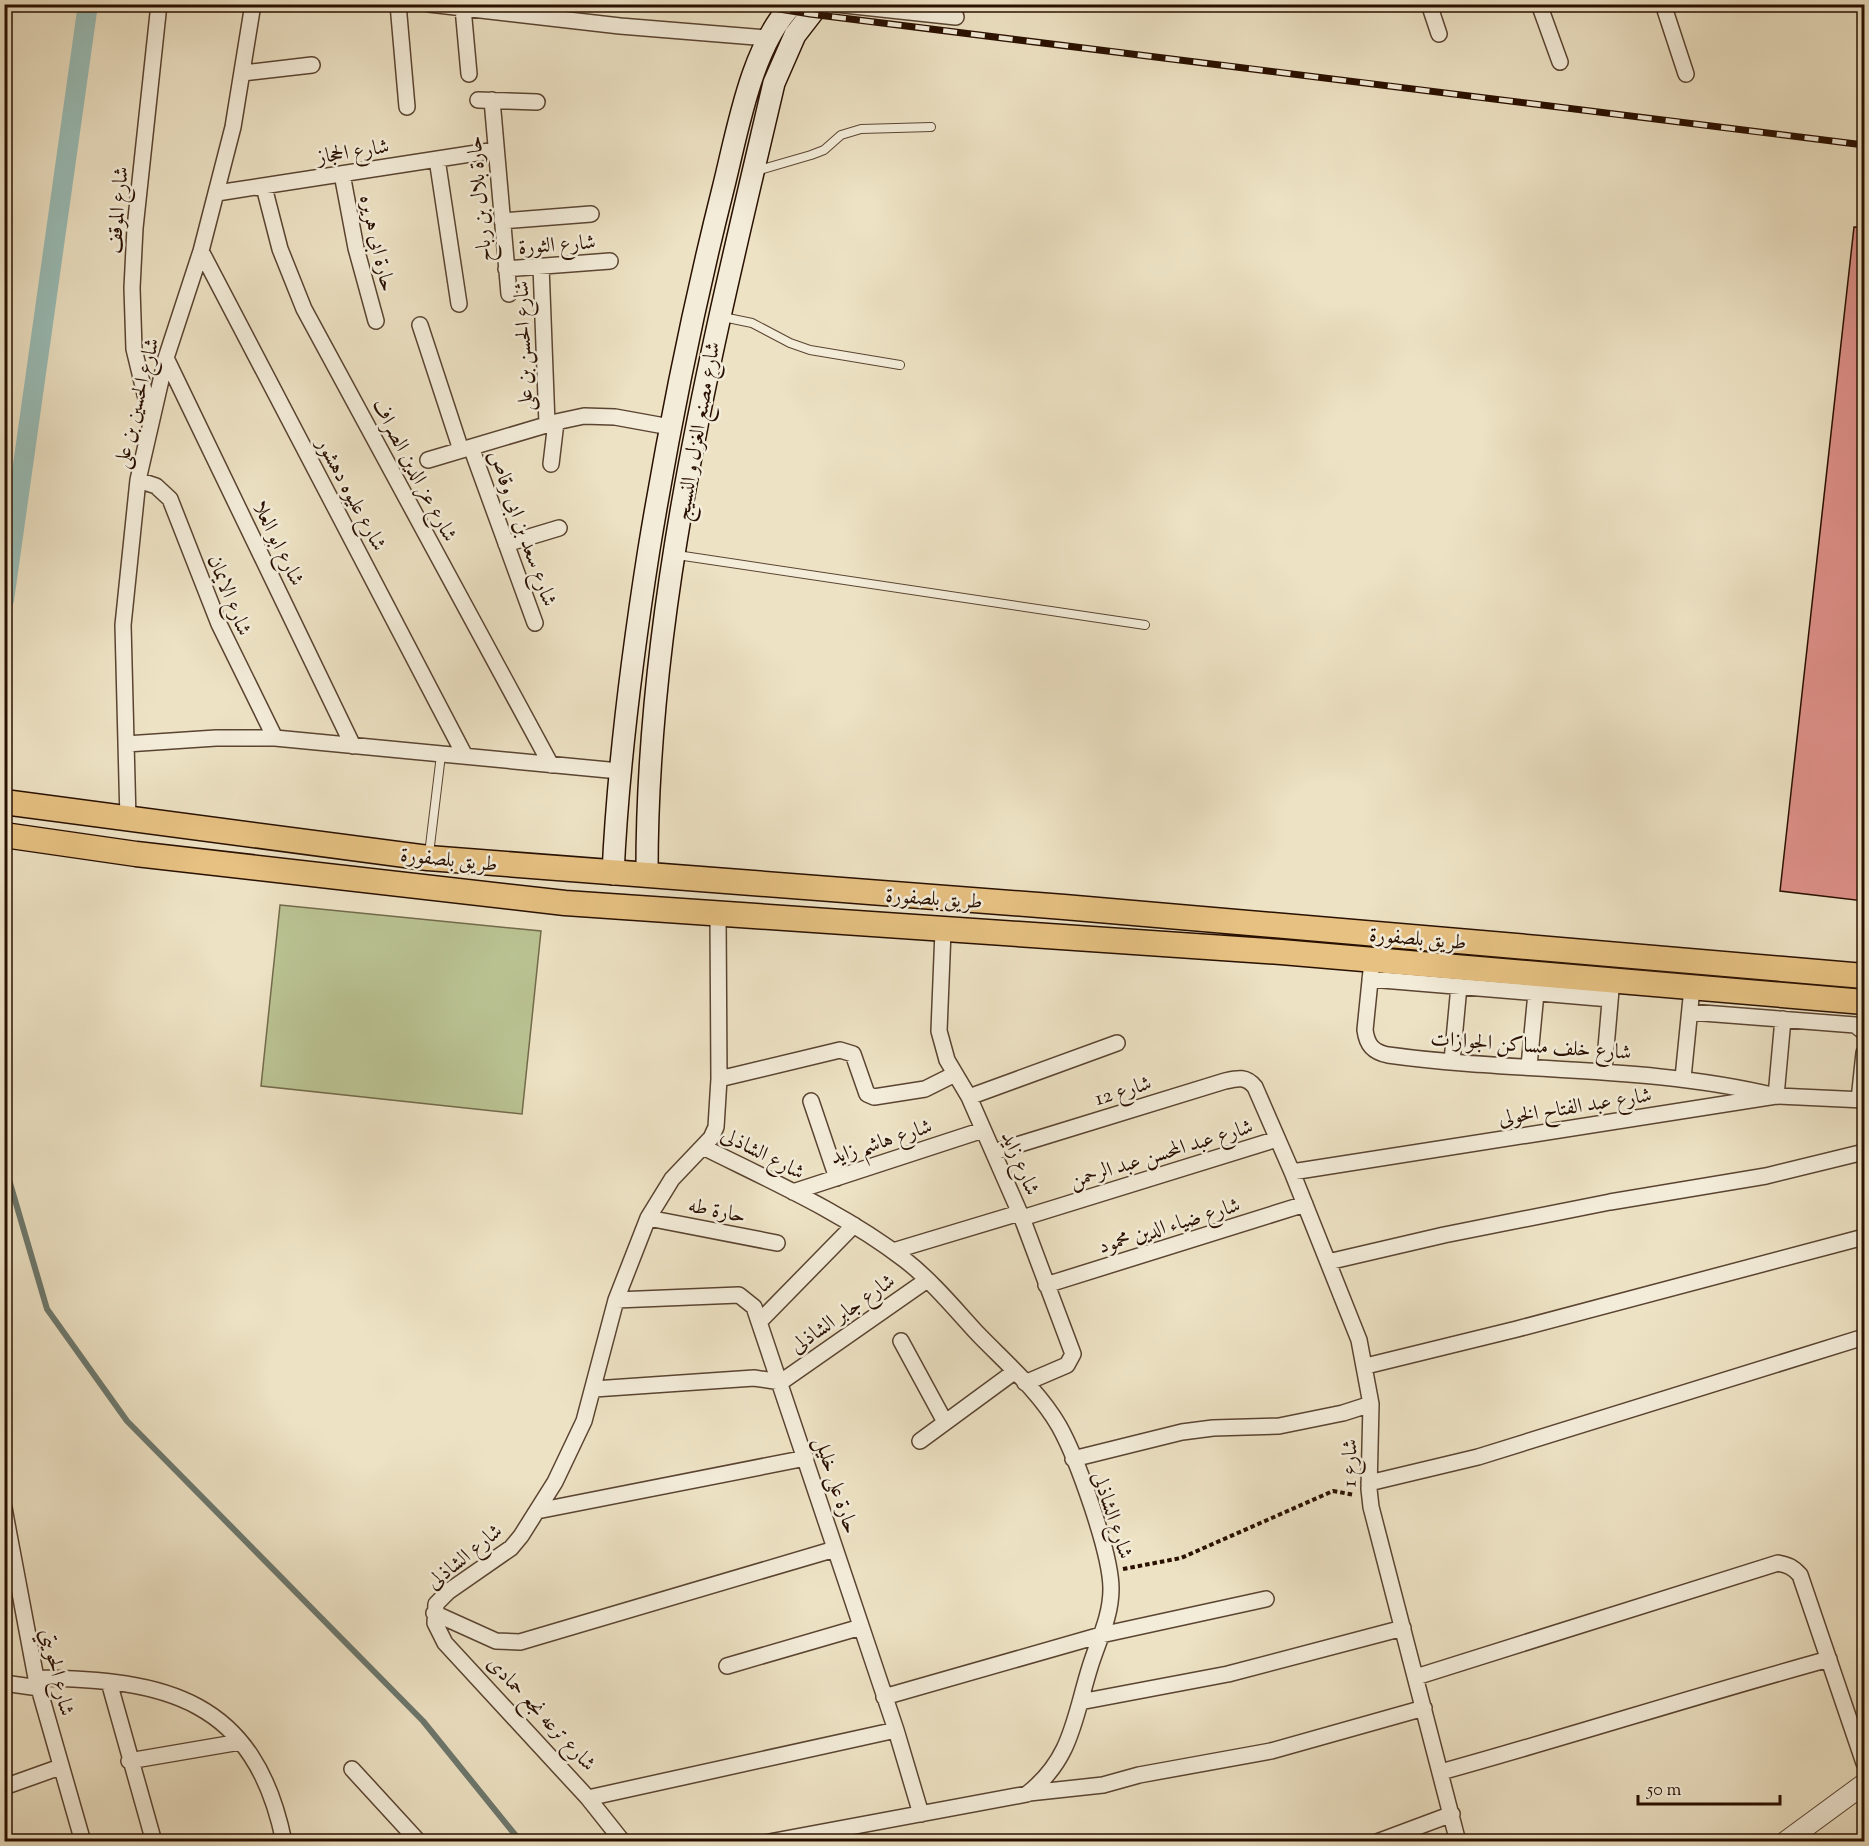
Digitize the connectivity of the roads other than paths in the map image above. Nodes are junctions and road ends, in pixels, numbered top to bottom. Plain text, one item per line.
1 (159, 4) edge
2 (253, 4) edge
3 (398, 4) edge
4 (429, 4) edge
5 (793, 4) edge
6 (819, 4) edge
7 (835, 4) edge
8 (1429, 4) edge
9 (1539, 4) edge
10 (1663, 4) edge
11 (463, 8) junction
12 (956, 17) dead end
13 (1439, 34) dead end
14 (768, 38) junction
15 (1560, 62) dead end
16 (312, 65) dead end
17 (243, 73) junction
18 (469, 74) dead end
19 (1686, 74) dead end
20 (537, 102) dead end
21 (407, 107) dead end
22 (931, 127) dead end
23 (496, 150) junction
24 (437, 159) junction
25 (728, 168) junction
26 (753, 172) junction
27 (342, 174) junction
28 (264, 187) junction
29 (217, 193) junction
30 (591, 214) dead end
31 (502, 221) junction
32 (201, 251) junction
33 (610, 261) dead end
34 (541, 266) junction
35 (506, 269) junction
36 (508, 294) dead end
37 (459, 304) dead end
38 (693, 313) junction
39 (718, 316) junction
40 (376, 321) dead end
41 (420, 325) dead end
42 (166, 358) junction
43 (900, 364) dead end
44 (151, 418) junction
45 (551, 423) junction
46 (670, 427) junction
47 (466, 449) junction
48 (428, 460) dead end
49 (551, 464) dead end
50 (138, 480) junction
51 (560, 528) dead end
52 (506, 544) junction
53 (649, 552) junction
54 (675, 555) junction
55 (535, 623) dead end
56 (1145, 625) dead end
57 (626, 699) junction
58 (655, 703) junction
59 (275, 738) junction
60 (126, 744) junction
61 (353, 746) junction
62 (441, 755) junction
63 (465, 756) junction
64 (551, 765) junction
65 (619, 771) junction
66 (4, 802) edge
67 (128, 820) junction
68 (4, 836) edge
69 (428, 858) junction
70 (613, 874) junction
71 (647, 876) junction
72 (1064, 907) junction
73 (718, 916) junction
74 (943, 931) junction
75 (1062, 939) junction
76 (1371, 970) junction
77 (1864, 976) edge
78 (1459, 986) junction
79 (1611, 990) junction
80 (1536, 993) junction
81 (1691, 1000) junction
82 (1864, 1002) edge
83 (1783, 1019) junction
84 (1864, 1032) edge
85 (1117, 1043) dead end
86 (1864, 1053) edge
87 (1452, 1061) junction
88 (1529, 1066) junction
89 (1604, 1071) junction
90 (955, 1074) junction
91 (1683, 1078) junction
92 (719, 1079) junction
93 (1258, 1094) joint
94 (1776, 1096) junction
95 (969, 1097) junction
96 (1862, 1100) edge
97 (811, 1101) dead end
98 (983, 1130) junction
99 (1277, 1139) junction
100 (703, 1146) junction
101 (994, 1152) junction
102 (1864, 1152) edge
103 (1292, 1172) junction
104 (837, 1178) junction
105 (793, 1192) junction
106 (1305, 1204) junction
107 (1021, 1216) junction
108 (648, 1218) junction
109 (854, 1225) junction
110 (1864, 1237) edge
111 (777, 1244) dead end
112 (893, 1251) junction
113 (1328, 1262) junction
114 (927, 1280) junction
115 (1046, 1285) junction
116 (616, 1300) junction
117 (761, 1320) junction
118 (1864, 1337) edge
119 (901, 1341) dead end
120 (1366, 1366) junction
121 (1020, 1377) junction
122 (781, 1382) junction
123 (594, 1389) junction
124 (1371, 1404) junction
125 (945, 1422) junction
126 (920, 1441) dead end
127 (806, 1458) junction
128 (1073, 1459) junction
129 (1369, 1490) junction
130 (4, 1508) edge
131 (537, 1511) junction
132 (835, 1549) junction
133 (1266, 1599) dead end
134 (434, 1613) junction
135 (861, 1627) junction
136 (1403, 1628) junction
137 (1101, 1635) junction
138 (1829, 1659) junction
139 (727, 1666) dead end
140 (1416, 1677) junction
141 (109, 1682) junction
142 (4, 1683) edge
143 (38, 1683) junction
144 (884, 1696) junction
145 (1080, 1702) junction
146 (1424, 1708) junction
147 (896, 1730) junction
148 (240, 1742) junction
149 (129, 1761) junction
150 (1864, 1763) edge
151 (60, 1767) junction
152 (352, 1769) dead end
153 (1441, 1772) junction
154 (1864, 1784) edge
155 (4, 1786) edge
156 (1027, 1794) junction
157 (588, 1798) junction
158 (921, 1814) junction
159 (1452, 1814) junction
160 (83, 1842) edge
161 (154, 1842) edge
162 (284, 1842) edge
163 (420, 1842) edge
164 (623, 1842) edge
165 (769, 1842) edge
166 (1377, 1842) edge
167 (1458, 1842) edge
168 (1785, 1842) edge

1 - 44 street, شارع الموقف
2 - 17 street, شارع الحسين بن على
3 - 21 street
4 - 11 street
5 - 14 main road, شارع مصنع الغزل و النسيج
6 - 26 main road, شارع مصنع الغزل و النسيج
7 - 12 street
8 - 13 street
9 - 15 street
10 - 19 street
11 - 14 street
11 - 18 street
14 - 25 main road, شارع مصنع الغزل و النسيج
16 - 17 street
17 - 29 street, شارع الحسين بن على
20 - 23 street, حارة بلال بن رباح
22 - 26 lane
23 - 24 street, شارع الحجاز
23 - 31 street, حارة بلال بن رباح
24 - 27 street, شارع الحجاز
24 - 37 street
25 - 26 main road
25 - 38 main road, شارع مصنع الغزل و النسيج
26 - 39 main road, شارع مصنع الغزل و النسيج
27 - 28 street, شارع الحجاز
27 - 40 street, حارة ابى هريره
28 - 29 street, شارع الحجاز
28 - 64 street, شارع عز الدين الصراف
29 - 32 street, شارع الحسين بن على
30 - 31 street
31 - 35 street, حارة بلال بن رباح
32 - 42 street, شارع الحسين بن على
32 - 63 street, شارع عليوه دهشور
33 - 34 street, شارع الثورة
34 - 35 street, شارع الثورة
34 - 45 street, شارع الحسن بن على
35 - 36 street, حارة بلال بن رباح
38 - 39 main road
38 - 46 main road, شارع مصنع الغزل و النسيج
39 - 43 lane
39 - 54 main road, شارع مصنع الغزل و النسيج
41 - 47 street, شارع سعد بن ابى وقاص
42 - 44 street, شارع الحسين بن على
42 - 61 street, شارع ابو العلا
44 - 50 street, شارع الحسين بن على
45 - 46 street
45 - 47 street
45 - 49 street, شارع الحسن بن على
46 - 53 main road, شارع مصنع الغزل و النسيج
47 - 48 street
47 - 52 street, شارع سعد بن ابى وقاص
50 - 59 street, شارع الايمان
50 - 60 street, شارع الحسين بن على
51 - 52 street
52 - 55 street, شارع سعد بن ابى وقاص
53 - 54 main road
53 - 57 main road, شارع مصنع الغزل و النسيج
54 - 56 lane
54 - 58 main road, شارع مصنع الغزل و النسيج
57 - 58 main road
57 - 65 main road, شارع مصنع الغزل و النسيج
58 - 71 main road, شارع مصنع الغزل و النسيج
59 - 60 street
59 - 61 street
60 - 67 street, شارع الحسين بن على
61 - 62 street
62 - 63 street
62 - 69 lane
63 - 64 street
64 - 65 street
65 - 70 main road, شارع مصنع الغزل و النسيج
66 - 67 main road, طريق بلصفورة
67 - 69 main road, طريق بلصفورة
68 - 73 main road, طريق بلصفورة
69 - 70 main road, طريق بلصفورة
70 - 71 main road, طريق بلصفورة
71 - 72 main road, طريق بلصفورة
72 - 75 main road
72 - 77 main road, طريق بلصفورة
73 - 74 main road, طريق بلصفورة
73 - 92 street, شارع الشاذلى
74 - 75 main road, طريق بلصفورة
74 - 90 street, شارع زايد
75 - 76 main road, طريق بلصفورة
76 - 78 street
76 - 79 main road, طريق بلصفورة
76 - 87 street, شارع خلف مساكن الجوازات
78 - 80 street
78 - 87 street
79 - 80 street
79 - 81 main road, طريق بلصفورة
79 - 89 street
80 - 88 street
81 - 82 main road, طريق بلصفورة
81 - 83 street
81 - 91 street
83 - 84 street
83 - 94 street
85 - 95 street
86 - 96 street
87 - 88 street, شارع خلف مساكن الجوازات
88 - 89 street, شارع خلف مساكن الجوازات
89 - 91 street, شارع خلف مساكن الجوازات
90 - 92 street
90 - 95 street, شارع زايد
91 - 94 street, شارع خلف مساكن الجوازات
92 - 100 street, شارع الشاذلى
93 - 99 street, شارع 1
93 - 101 street, شارع 12
94 - 96 street, شارع عبد الفتاح الخولى
94 - 103 street, شارع عبد الفتاح الخولى
95 - 98 street, شارع زايد
97 - 104 street
98 - 101 street, شارع زايد
98 - 104 street, شارع هاشم زايد
99 - 103 street, شارع 1
99 - 107 street, شارع عبد المحسن عبد الرحمن
100 - 105 street, شارع الشاذلى
100 - 108 street, شارع الشاذلى
101 - 107 street, شارع زايد
102 - 113 street
103 - 106 street, شارع 1
104 - 105 street, شارع هاشم زايد
105 - 109 street, شارع الشاذلى
106 - 113 street, شارع 1
106 - 115 street, شارع ضياء الدين محمود
107 - 112 street, شارع عبد المحسن عبد الرحمن
107 - 115 street, شارع زايد
108 - 111 street, حارة طه
108 - 116 street, شارع الشاذلى
109 - 112 street, شارع الشاذلى
109 - 117 street
110 - 120 street
112 - 114 street, شارع الشاذلى
113 - 120 street, شارع 1
114 - 121 street, شارع الشاذلى
114 - 122 street, شارع جابر الشاذلى
115 - 121 street, شارع زايد
116 - 117 street, حارة على خليل
116 - 123 street, شارع الشاذلى
117 - 122 street, حارة على خليل
118 - 129 street
119 - 125 street
120 - 124 street, شارع 1
121 - 125 street
121 - 128 street, شارع الشاذلى
122 - 123 street
122 - 127 street, حارة على خليل
123 - 131 street, شارع الشاذلى
124 - 128 street
124 - 129 street, شارع 1
125 - 126 street
127 - 131 street
127 - 132 street, حارة على خليل
128 - 137 street, شارع الشاذلى
129 - 136 street, شارع 1
130 - 143 street, شارع الحويتي
131 - 134 street, شارع الشاذلى
132 - 134 street
132 - 135 street, حارة على خليل
133 - 137 street
134 - 157 street, شارع ترعه نجع حمادى
135 - 139 street
135 - 144 street, حارة على خليل
136 - 140 street, شارع 1
136 - 145 street
137 - 144 street
137 - 145 street, شارع الشاذلى
138 - 140 street
138 - 150 street
138 - 153 street
140 - 146 street, شارع 1
141 - 143 street
141 - 148 street
141 - 149 street
142 - 143 street
143 - 151 street, شارع الحويتي
144 - 147 street, حارة على خليل
145 - 156 street, شارع الشاذلى
146 - 153 street, شارع 1
146 - 156 street
147 - 157 street
147 - 158 street, حارة على خليل
148 - 149 street
148 - 162 street
149 - 161 street
151 - 155 street
151 - 160 street, شارع الحويتي
152 - 163 street
153 - 159 street, شارع 1
154 - 168 street
156 - 158 street, شارع الشاذلى
157 - 164 street, شارع ترعه نجع حمادى
158 - 165 street, شارع الشاذلى
159 - 166 street
159 - 167 street, شارع 1

